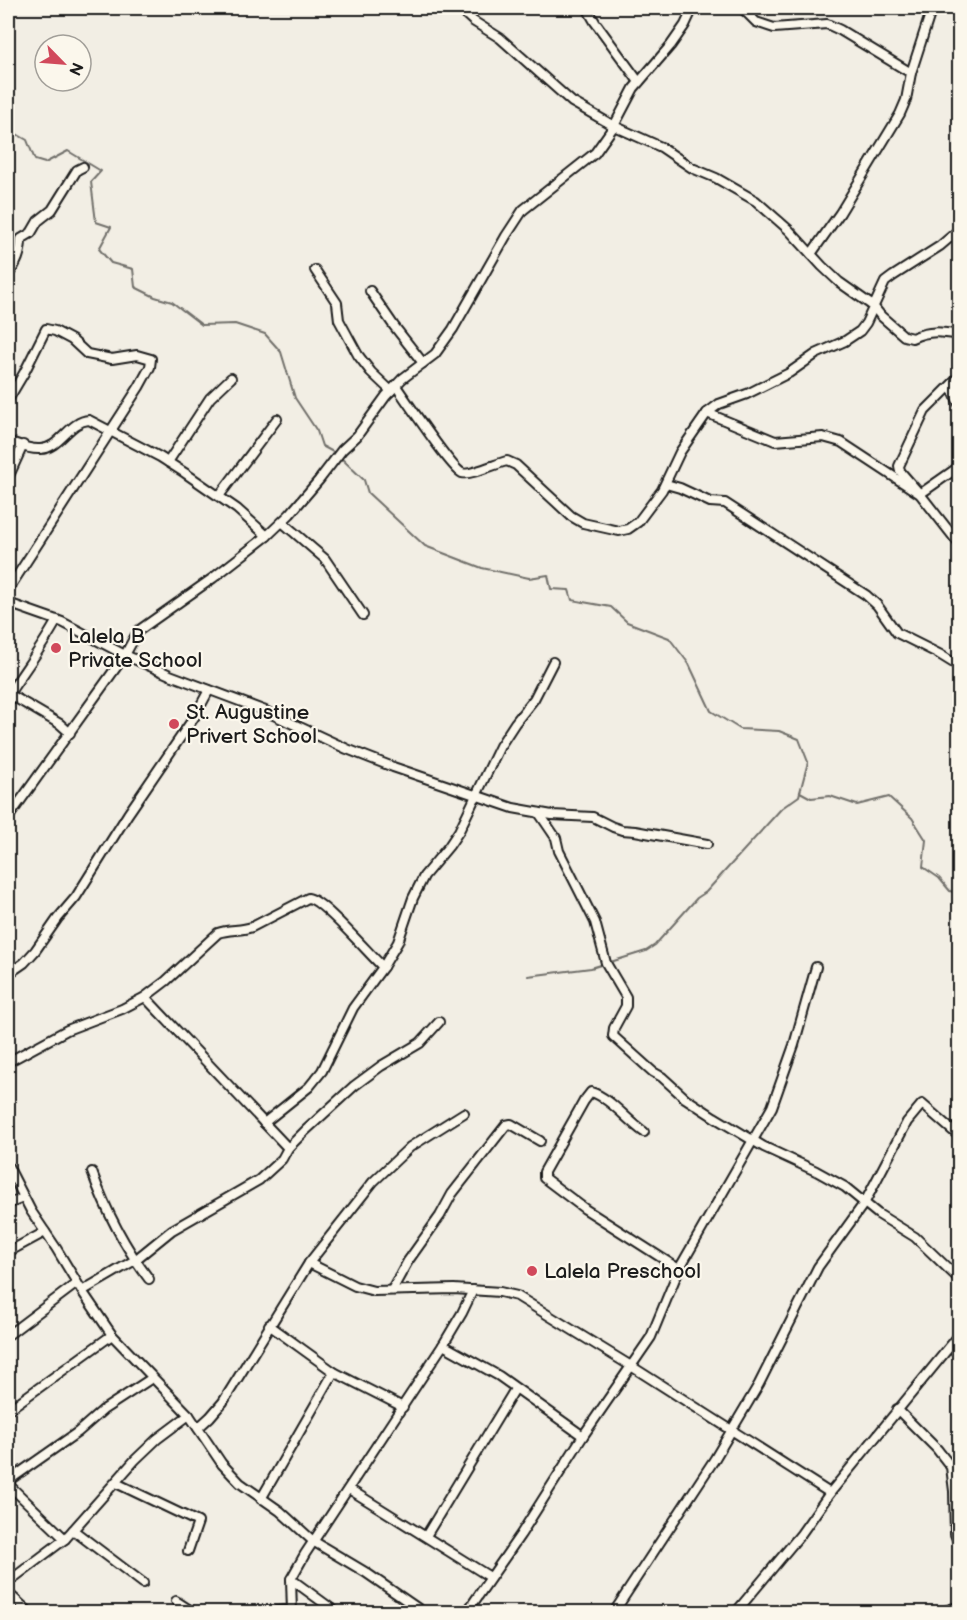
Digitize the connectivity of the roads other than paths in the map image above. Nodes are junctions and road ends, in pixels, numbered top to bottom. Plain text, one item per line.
1 (459, 8) edge
2 (587, 8) edge
3 (693, 8) edge
4 (741, 8) edge
5 (932, 8) edge
6 (911, 73) junction
7 (639, 82) junction
8 (614, 126) junction
9 (83, 167) dead end
10 (960, 229) edge
11 (811, 254) junction
12 (315, 270) dead end
13 (8, 275) edge
14 (370, 291) dead end
15 (873, 306) junction
16 (960, 335) edge
17 (423, 363) junction
18 (960, 376) edge
19 (231, 378) dead end
20 (954, 383) junction
21 (393, 388) junction
22 (8, 400) edge
23 (960, 406) edge
24 (707, 413) junction
25 (277, 419) dead end
26 (110, 430) junction
27 (8, 441) edge
28 (23, 445) junction
29 (168, 462) junction
30 (960, 466) edge
31 (8, 478) edge
32 (666, 484) junction
33 (920, 494) junction
34 (219, 496) junction
35 (282, 522) junction
36 (267, 536) junction
37 (960, 545) edge
38 (8, 590) edge
39 (8, 603) edge
40 (363, 615) dead end
41 (57, 620) junction
42 (125, 655) junction
43 (553, 663) dead end
44 (960, 667) edge
45 (209, 690) junction
46 (8, 695) edge
47 (70, 733) junction
48 (475, 795) junction
49 (539, 813) junction
50 (8, 818) edge
51 (707, 844) dead end
52 (383, 967) junction
53 (816, 967) dead end
54 (8, 974) edge
55 (145, 997) junction
56 (439, 1022) dead end
57 (8, 1062) edge
58 (464, 1113) dead end
59 (264, 1123) junction
60 (645, 1132) dead end
61 (960, 1137) edge
62 (540, 1141) dead end
63 (752, 1141) junction
64 (288, 1148) junction
65 (8, 1166) edge
66 (92, 1172) dead end
67 (23, 1198) junction
68 (865, 1202) junction
69 (8, 1204) edge
70 (45, 1232) junction
71 (8, 1252) edge
72 (135, 1260) junction
73 (309, 1263) junction
74 (679, 1269) junction
75 (149, 1279) dead end
76 (960, 1280) edge
77 (77, 1283) junction
78 (392, 1290) junction
79 (473, 1290) junction
80 (82, 1291) junction
81 (269, 1326) junction
82 (960, 1334) edge
83 (8, 1335) edge
84 (112, 1335) junction
85 (443, 1345) junction
86 (632, 1366) junction
87 (334, 1372) junction
88 (152, 1378) junction
89 (515, 1389) junction
90 (403, 1407) junction
91 (897, 1409) junction
92 (8, 1410) edge
93 (189, 1415) junction
94 (198, 1428) junction
95 (730, 1431) junction
96 (583, 1436) junction
97 (8, 1482) edge
98 (116, 1483) junction
99 (349, 1489) junction
100 (830, 1493) junction
101 (261, 1499) junction
102 (73, 1530) junction
103 (426, 1536) junction
104 (65, 1539) junction
105 (313, 1541) junction
106 (959, 1546) edge
107 (188, 1551) dead end
108 (490, 1577) junction
109 (291, 1579) junction
110 (8, 1582) edge
111 (143, 1583) dead end
112 (8, 1593) edge
113 (176, 1601) dead end
114 (960, 1606) edge
115 (741, 1610) edge
116 (291, 1611) edge
117 (28, 1612) edge
118 (193, 1612) edge
119 (264, 1612) edge
120 (336, 1612) edge
121 (423, 1612) edge
122 (466, 1612) edge
123 (614, 1612) edge
124 (942, 1612) edge

1 - 8 street
2 - 7 street
3 - 7 street
4 - 6 street
5 - 6 street
6 - 11 street
7 - 8 street
8 - 11 street
8 - 17 street
9 - 13 street
10 - 15 street
11 - 15 street
12 - 21 street
14 - 17 street
15 - 16 street
15 - 24 street
17 - 21 street
18 - 20 street
19 - 29 street
20 - 23 street
20 - 33 street
21 - 32 street
21 - 35 street
22 - 26 street
24 - 32 street
24 - 33 street
25 - 34 street
26 - 28 street
26 - 29 street
26 - 38 street
27 - 28 street
28 - 31 street
29 - 34 street
30 - 33 street
32 - 44 street
33 - 37 street
34 - 36 street
35 - 36 street
35 - 40 street
36 - 42 street
39 - 41 street
41 - 42 street
41 - 46 street
42 - 45 street
42 - 47 street
43 - 48 street
45 - 48 street
45 - 54 street
46 - 47 street
47 - 50 street
48 - 49 street
48 - 52 street
49 - 51 street
49 - 63 street
52 - 55 street
52 - 59 street
53 - 63 street
55 - 57 street
55 - 59 street
56 - 64 street
58 - 73 street
59 - 64 street
60 - 74 street
61 - 68 street
62 - 78 street
63 - 68 street
63 - 74 street
64 - 72 street
65 - 67 street
66 - 72 street
67 - 69 street
67 - 70 street
68 - 76 street
68 - 95 street
70 - 71 street
70 - 77 street
72 - 75 street
72 - 80 street
73 - 78 street
73 - 81 street
74 - 86 street
77 - 80 street
77 - 83 street
78 - 79 street
79 - 85 street
79 - 86 street
80 - 84 street
81 - 87 street
81 - 94 street
82 - 91 street
84 - 88 street
84 - 92 street
85 - 89 street
85 - 90 street
86 - 95 street
86 - 96 street
87 - 90 street
87 - 101 street
88 - 93 street
88 - 97 street
89 - 96 street
89 - 103 street
90 - 99 street
91 - 100 street
91 - 106 street
93 - 94 street
93 - 98 street
94 - 101 street
95 - 100 street
95 - 123 street
96 - 108 street
97 - 104 street
98 - 102 street
98 - 107 street
99 - 103 street
99 - 105 street
100 - 115 street
101 - 105 street
102 - 104 street
102 - 111 street
103 - 108 street
104 - 110 street
105 - 109 street
105 - 121 street
108 - 122 street
109 - 116 street
109 - 120 street
112 - 117 street
113 - 118 street
114 - 124 street
116 - 119 street

